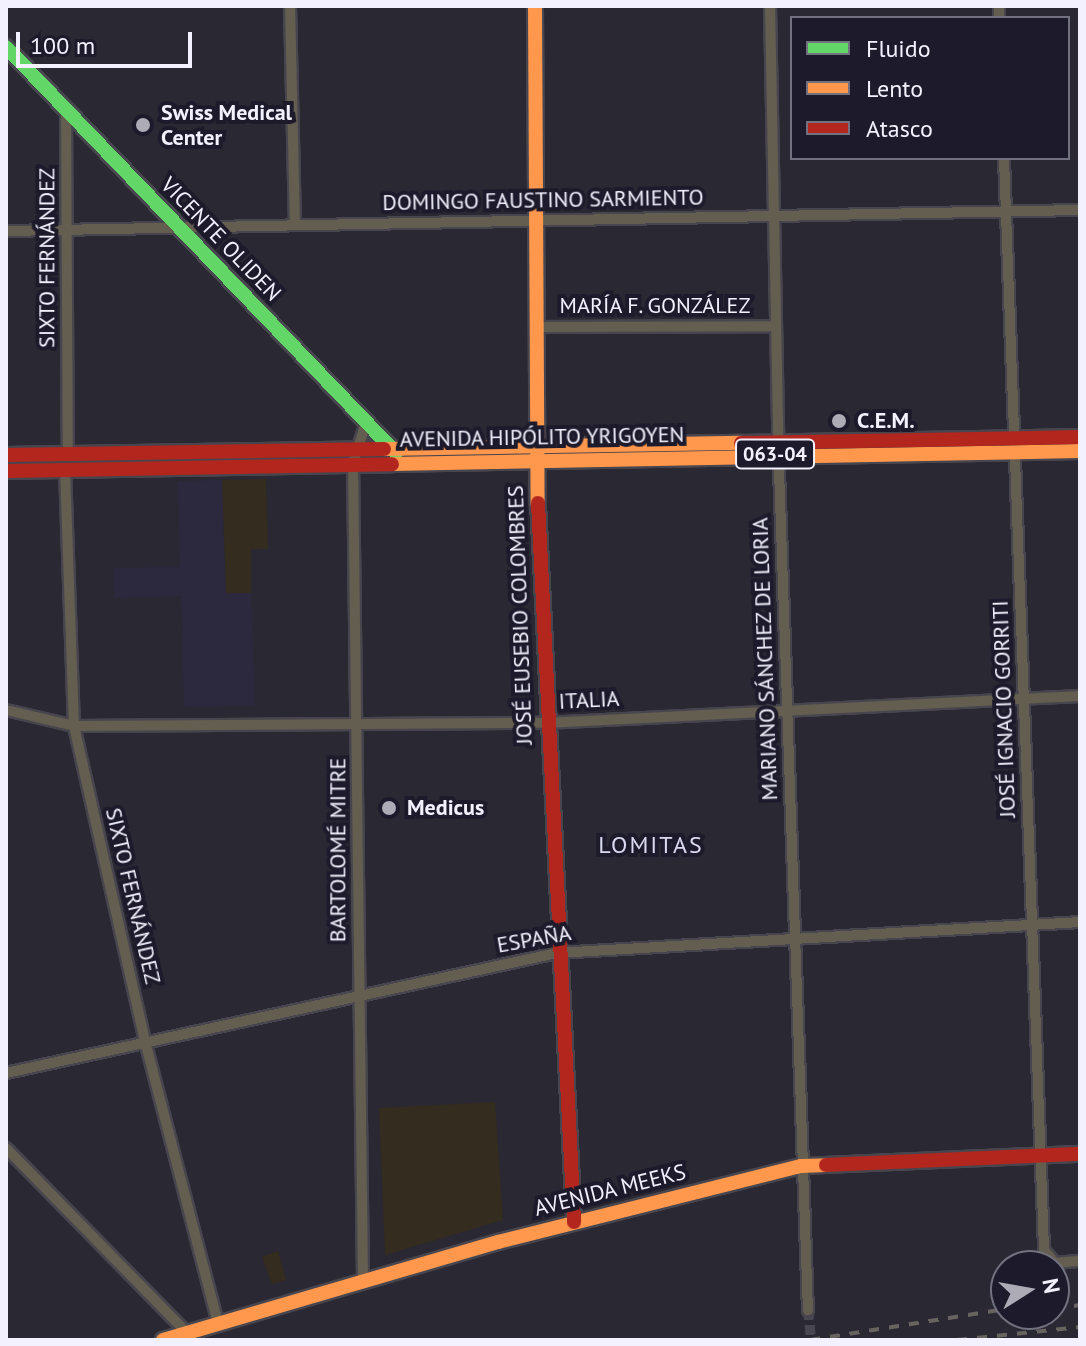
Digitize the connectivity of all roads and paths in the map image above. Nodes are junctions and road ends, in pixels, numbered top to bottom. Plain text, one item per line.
1 (290, 6) edge
2 (535, 6) edge
3 (770, 6) edge
4 (6, 47) edge
5 (66, 110) junction
6 (1004, 160) edge
7 (1080, 210) edge
8 (1006, 212) junction
9 (774, 216) junction
10 (536, 219) junction
11 (295, 225) junction
12 (180, 228) junction
13 (67, 230) junction
14 (6, 231) edge
15 (775, 326) junction
16 (536, 327) junction
17 (366, 423) junction
18 (1080, 437) edge
19 (1013, 445) junction
20 (778, 447) junction
21 (392, 448) junction
22 (1080, 451) edge
23 (536, 452) junction
24 (68, 454) junction
25 (6, 455) edge
26 (354, 456) junction
27 (403, 462) junction
28 (65, 469) junction
29 (6, 471) edge
30 (1080, 696) edge
31 (1024, 699) junction
32 (6, 710) edge
33 (787, 711) junction
34 (545, 723) junction
35 (357, 724) junction
36 (74, 726) junction
37 (1080, 922) edge
38 (1032, 925) junction
39 (794, 940) junction
40 (557, 953) junction
41 (359, 996) junction
42 (146, 1045) junction
43 (6, 1073) edge
44 (6, 1148) edge
45 (1080, 1154) edge
46 (1038, 1157) junction
47 (801, 1166) junction
48 (574, 1222) junction
49 (1080, 1261) edge
50 (363, 1279) junction
51 (808, 1310) tunnel mouth
52 (218, 1324) junction
53 (187, 1333) junction
54 (163, 1340) edge

1 - 11 street
2 - 10 street, JOSÉ EUSEBIO COLOMBRES
3 - 9 street, MARIANO SÁNCHEZ DE LORIA
4 - 5 street, VICENTE OLIDEN
5 - 12 street, VICENTE OLIDEN
5 - 13 street, SIXTO FERNÁNDEZ
6 - 8 street, JOSÉ IGNACIO GORRITI
7 - 8 street, DOMINGO FAUSTINO SARMIENTO
8 - 9 street, DOMINGO FAUSTINO SARMIENTO
8 - 19 street, JOSÉ IGNACIO GORRITI
9 - 10 street, DOMINGO FAUSTINO SARMIENTO
9 - 15 street, MARIANO SÁNCHEZ DE LORIA
10 - 11 street, DOMINGO FAUSTINO SARMIENTO
10 - 16 street, JOSÉ EUSEBIO COLOMBRES
11 - 12 street, DOMINGO FAUSTINO SARMIENTO
12 - 13 street, DOMINGO FAUSTINO SARMIENTO
12 - 17 street, VICENTE OLIDEN
13 - 14 street, DOMINGO FAUSTINO SARMIENTO
13 - 24 street, SIXTO FERNÁNDEZ
15 - 16 street, MARÍA F. GONZÁLEZ
15 - 20 street, MARIANO SÁNCHEZ DE LORIA
16 - 23 street, JOSÉ EUSEBIO COLOMBRES
17 - 21 street, VICENTE OLIDEN
17 - 26 street, BARTOLOMÉ MITRE
18 - 19 street, AVENIDA HIPÓLITO YRIGOYEN / 063-04
19 - 20 street, AVENIDA HIPÓLITO YRIGOYEN / 063-04
19 - 22 street, AVENIDA HIPÓLITO YRIGOYEN / 063-04
19 - 31 street, JOSÉ IGNACIO GORRITI
20 - 23 street, AVENIDA HIPÓLITO YRIGOYEN / 063-04
20 - 33 street, MARIANO SÁNCHEZ DE LORIA
21 - 23 street, AVENIDA HIPÓLITO YRIGOYEN / 063-04
21 - 26 street, AVENIDA HIPÓLITO YRIGOYEN / 063-04
21 - 27 street, VICENTE OLIDEN
23 - 27 street, AVENIDA HIPÓLITO YRIGOYEN / 063-04
23 - 34 street, JOSÉ EUSEBIO COLOMBRES
24 - 25 street, AVENIDA HIPÓLITO YRIGOYEN / 063-04
24 - 26 street, AVENIDA HIPÓLITO YRIGOYEN / 063-04
26 - 27 street, AVENIDA HIPÓLITO YRIGOYEN / 063-04
26 - 28 street, AVENIDA HIPÓLITO YRIGOYEN / 063-04
26 - 35 street, BARTOLOMÉ MITRE
28 - 29 street, AVENIDA HIPÓLITO YRIGOYEN / 063-04
28 - 36 street, SIXTO FERNÁNDEZ
30 - 31 street, ITALIA
31 - 33 street, ITALIA
31 - 38 street, JOSÉ IGNACIO GORRITI
32 - 36 street, ITALIA
33 - 34 street, ITALIA
33 - 39 street, MARIANO SÁNCHEZ DE LORIA
34 - 35 street, ITALIA
34 - 40 street, JOSÉ EUSEBIO COLOMBRES
35 - 36 street, ITALIA
35 - 41 street, BARTOLOMÉ MITRE
36 - 42 street, SIXTO FERNÁNDEZ
37 - 38 street, ESPAÑA
38 - 39 street, ESPAÑA
38 - 46 street, JOSÉ IGNACIO GORRITI
39 - 40 street, ESPAÑA
39 - 47 street, MARIANO SÁNCHEZ DE LORIA
40 - 41 street, ESPAÑA
40 - 48 street, JOSÉ EUSEBIO COLOMBRES
41 - 42 street, ESPAÑA
41 - 50 street, BARTOLOMÉ MITRE
42 - 43 street, ESPAÑA
42 - 52 street, SIXTO FERNÁNDEZ
44 - 53 street
45 - 46 street, AVENIDA MEEKS
46 - 47 street, AVENIDA MEEKS
46 - 49 street, JOSÉ IGNACIO GORRITI
47 - 48 street, AVENIDA MEEKS
47 - 51 street, MARIANO SÁNCHEZ DE LORIA
48 - 50 street, AVENIDA MEEKS
50 - 52 street, AVENIDA MEEKS
52 - 53 street, AVENIDA MEEKS
53 - 54 street, AVENIDA MEEKS

